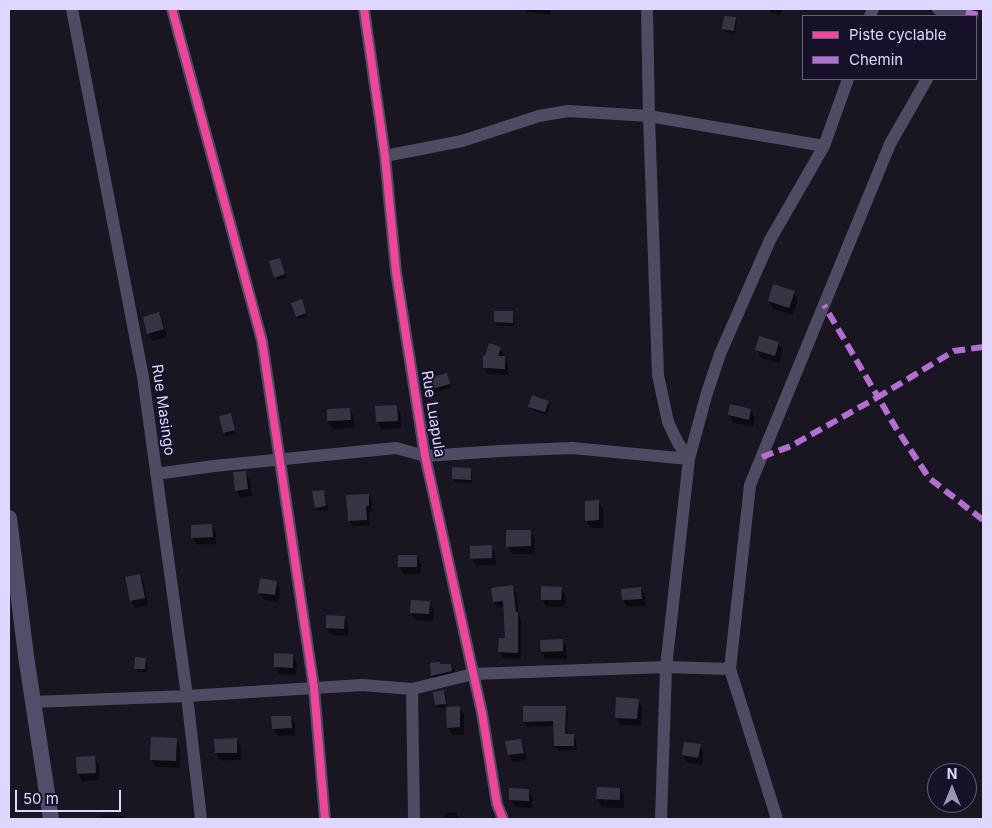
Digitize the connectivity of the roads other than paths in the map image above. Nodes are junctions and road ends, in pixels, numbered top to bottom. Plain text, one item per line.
1 (72, 9) edge
2 (172, 9) edge
3 (364, 9) edge
4 (647, 9) edge
5 (938, 9) edge
6 (966, 12) edge
7 (848, 80) edge
8 (926, 80) edge
9 (649, 116) junction
10 (824, 146) junction
11 (385, 156) junction
12 (425, 456) junction
13 (280, 459) junction
14 (689, 459) junction
15 (156, 474) junction
16 (9, 518) edge
17 (666, 667) junction
18 (730, 669) junction
19 (473, 674) junction
20 (314, 688) junction
21 (412, 689) junction
22 (187, 696) junction
23 (33, 702) junction
24 (51, 819) edge
25 (201, 819) edge
26 (325, 819) edge
27 (414, 819) edge
28 (503, 819) edge
29 (661, 819) edge
30 (777, 819) edge

1 - 15 street, Rue Masingo
2 - 13 street
3 - 11 street, Rue Luapula
4 - 9 street
5 - 6 street
7 - 10 street
8 - 18 street
9 - 10 street
9 - 11 street
9 - 14 street
10 - 14 street
11 - 12 street, Rue Luapula
12 - 13 street
12 - 14 street
12 - 19 street, Rue Luapula
13 - 15 street
13 - 20 street
14 - 17 street
15 - 22 street, Rue Masingo
16 - 23 main road
17 - 18 street
17 - 19 street
17 - 29 street
18 - 30 street
19 - 21 street
19 - 28 street, Rue Luapula
20 - 21 street
20 - 22 street
20 - 26 street
21 - 27 street
22 - 23 street
22 - 25 street, Rue Masingo
23 - 24 main road

